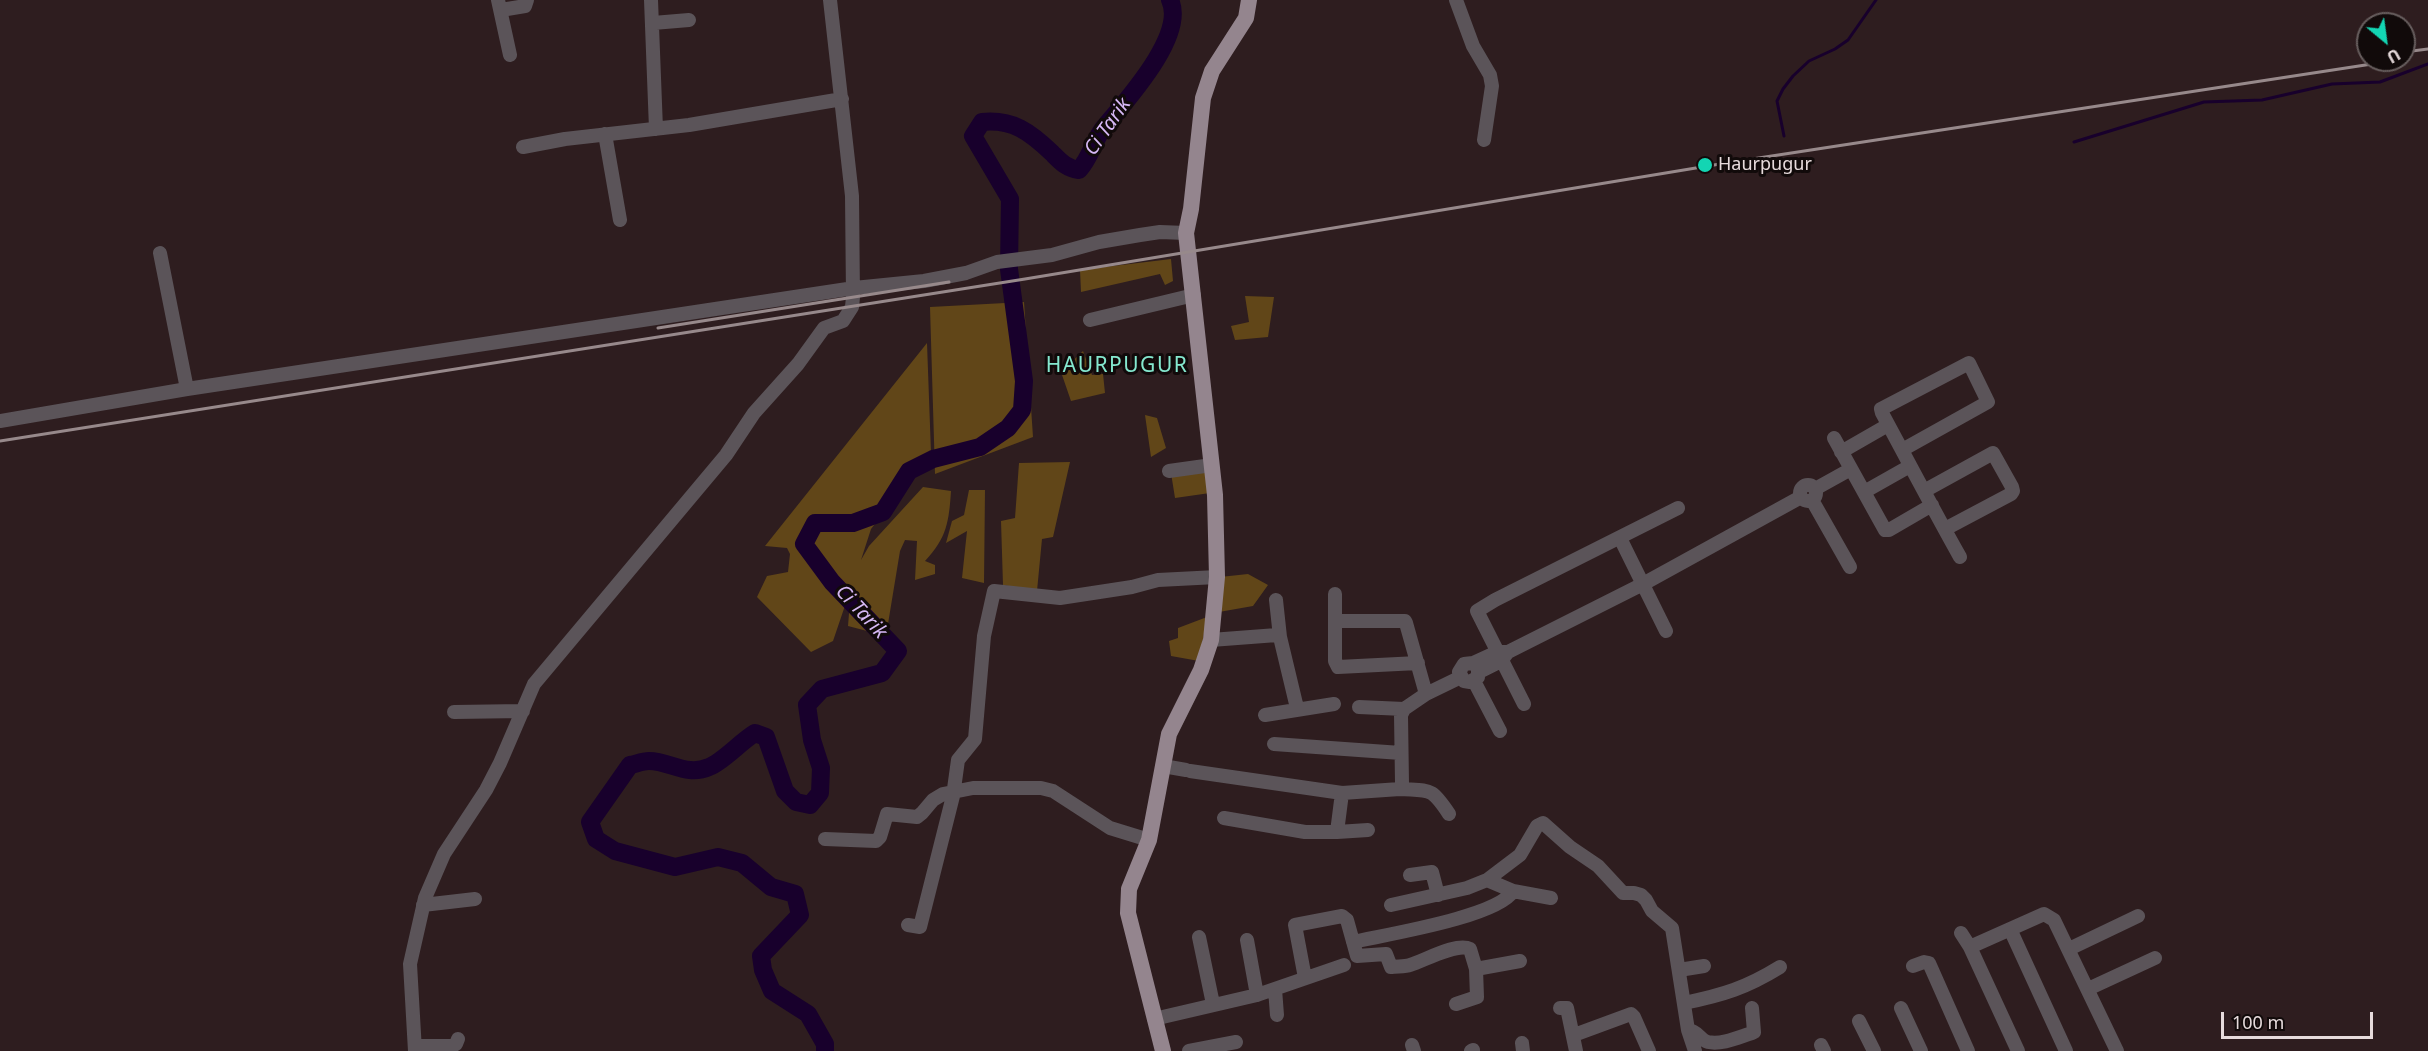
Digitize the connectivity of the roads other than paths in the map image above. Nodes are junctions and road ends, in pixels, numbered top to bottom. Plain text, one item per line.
1 (527, 0) edge
2 (651, 0) edge
3 (830, 0) edge
4 (1250, 0) edge
5 (1456, 0) edge
6 (500, 5) edge
7 (689, 20) dead end
8 (652, 23) junction
9 (510, 56) dead end
10 (842, 99) junction
11 (656, 129) junction
12 (605, 134) junction
13 (1484, 140) dead end
14 (523, 147) dead end
15 (620, 220) dead end
16 (1186, 232) junction
17 (160, 253) dead end
18 (854, 288) junction
19 (1194, 295) junction
20 (1090, 320) dead end
21 (187, 389) junction
22 (0, 421) edge
23 (1888, 425) junction
24 (1834, 438) dead end
25 (1902, 450) junction
26 (1841, 452) junction
27 (1212, 465) junction
28 (1910, 466) junction
29 (1851, 470) junction
30 (1169, 471) dead end
31 (1923, 490) junction
32 (1864, 492) junction
33 (1809, 495) junction
34 (1932, 505) junction
35 (1678, 508) dead end
36 (1945, 529) junction
37 (1620, 538) junction
38 (1960, 557) dead end
39 (1850, 567) dead end
40 (1217, 577) junction
41 (1643, 584) junction
42 (1335, 594) dead end
43 (1276, 600) dead end
44 (1335, 621) junction
45 (1666, 631) dead end
46 (1280, 637) junction
47 (1211, 640) junction
48 (1502, 655) junction
49 (1418, 663) junction
50 (1472, 673) junction
51 (1426, 694) junction
52 (1334, 704) dead end
53 (1524, 704) dead end
54 (1359, 707) dead end
55 (1297, 708) junction
56 (1404, 709) junction
57 (523, 711) junction
58 (454, 712) dead end
59 (1265, 715) dead end
60 (1500, 731) dead end
61 (1274, 744) dead end
62 (1401, 753) junction
63 (1163, 766) junction
64 (1400, 789) junction
65 (954, 792) junction
66 (1342, 793) junction
67 (1449, 814) dead end
68 (1224, 818) dead end
69 (1368, 830) dead end
70 (1337, 832) junction
71 (825, 839) dead end
72 (1149, 840) junction
73 (1410, 875) dead end
74 (1487, 880) junction
75 (1513, 891) junction
76 (1438, 895) junction
77 (1551, 898) dead end
78 (475, 899) dead end
79 (423, 905) junction
80 (1391, 905) dead end
81 (2138, 916) dead end
82 (908, 926) dead end
83 (2010, 929) junction
84 (1961, 933) dead end
85 (1199, 937) dead end
86 (1368, 939) junction
87 (1247, 940) dead end
88 (1353, 942) junction
89 (1970, 947) junction
90 (2069, 949) junction
91 (1371, 956) junction
92 (2155, 958) dead end
93 (1520, 961) dead end
94 (1344, 965) dead end
95 (1704, 966) dead end
96 (1913, 966) dead end
97 (1780, 968) dead end
98 (1476, 969) junction
99 (1678, 970) junction
100 (1305, 978) junction
101 (1275, 989) junction
102 (2088, 989) junction
103 (1257, 995) junction
104 (1684, 1003) junction
105 (1213, 1004) junction
106 (1456, 1004) dead end
107 (1560, 1008) dead end
108 (1752, 1008) dead end
109 (1901, 1008) dead end
110 (1277, 1015) dead end
111 (1154, 1019) junction
112 (1859, 1021) dead end
113 (1688, 1030) junction
114 (1574, 1035) junction
115 (458, 1039) dead end
116 (1236, 1042) dead end
117 (415, 1048) edge
118 (1214, 1049) edge
119 (1163, 1051) edge
120 (1189, 1051) edge
121 (1576, 1051) edge
122 (1649, 1051) edge
123 (1695, 1051) edge
124 (1874, 1051) edge
125 (1920, 1051) edge
126 (1968, 1051) edge
127 (2018, 1051) edge
128 (2066, 1051) edge
129 (2117, 1051) edge

1 - 6 street
2 - 8 street
3 - 10 street
4 - 16 main road
5 - 13 street
6 - 9 street
7 - 8 street
8 - 11 street
10 - 11 street
10 - 18 street
11 - 12 street
12 - 14 street
12 - 15 street
16 - 18 street
16 - 19 main road
17 - 21 street
18 - 21 street
18 - 57 street
19 - 20 street
19 - 27 main road
21 - 22 street
23 - 25 street
23 - 25 street
23 - 26 street
24 - 26 street
25 - 28 street
26 - 29 street
27 - 30 street
27 - 40 main road
28 - 31 street
28 - 32 street
29 - 32 street
29 - 33 street
31 - 34 street
31 - 36 street
32 - 34 street
33 - 39 street
33 - 41 street
34 - 36 street
35 - 37 street
36 - 38 street
37 - 41 street
37 - 48 street
40 - 47 main road
40 - 65 street
41 - 45 street
41 - 48 street
42 - 44 street
43 - 46 street
44 - 49 street
44 - 49 street
46 - 47 street
46 - 55 street
47 - 63 main road
48 - 50 street
48 - 53 street
49 - 51 street
50 - 51 street
50 - 60 street
51 - 56 street
52 - 55 street
54 - 56 street
55 - 59 street
56 - 62 street
57 - 58 street
57 - 79 street
61 - 62 street
62 - 64 street
63 - 66 street
63 - 72 main road
64 - 66 street
64 - 67 street
65 - 71 street
65 - 72 street
65 - 82 street
66 - 70 street
68 - 70 street
69 - 70 street
72 - 111 main road
73 - 76 street
74 - 75 street
74 - 76 street
74 - 99 street
75 - 77 street
75 - 86 street
76 - 80 street
78 - 79 street
79 - 117 street
81 - 90 street
83 - 89 street
83 - 90 street
83 - 128 street
84 - 89 street
85 - 105 street
86 - 88 street
86 - 91 street
87 - 103 street
88 - 91 street
88 - 100 street
89 - 127 street
90 - 102 street
91 - 98 street
92 - 102 street
93 - 98 street
94 - 100 street
95 - 99 street
96 - 126 street
97 - 104 street
98 - 106 street
99 - 104 street
100 - 101 street
101 - 103 street
101 - 110 street
102 - 129 street
103 - 105 street
104 - 113 street
105 - 111 street
107 - 114 street
108 - 113 street
109 - 125 street
111 - 119 main road
112 - 124 street
113 - 123 street
114 - 121 street
114 - 122 street
115 - 117 street
116 - 118 street
118 - 120 street

